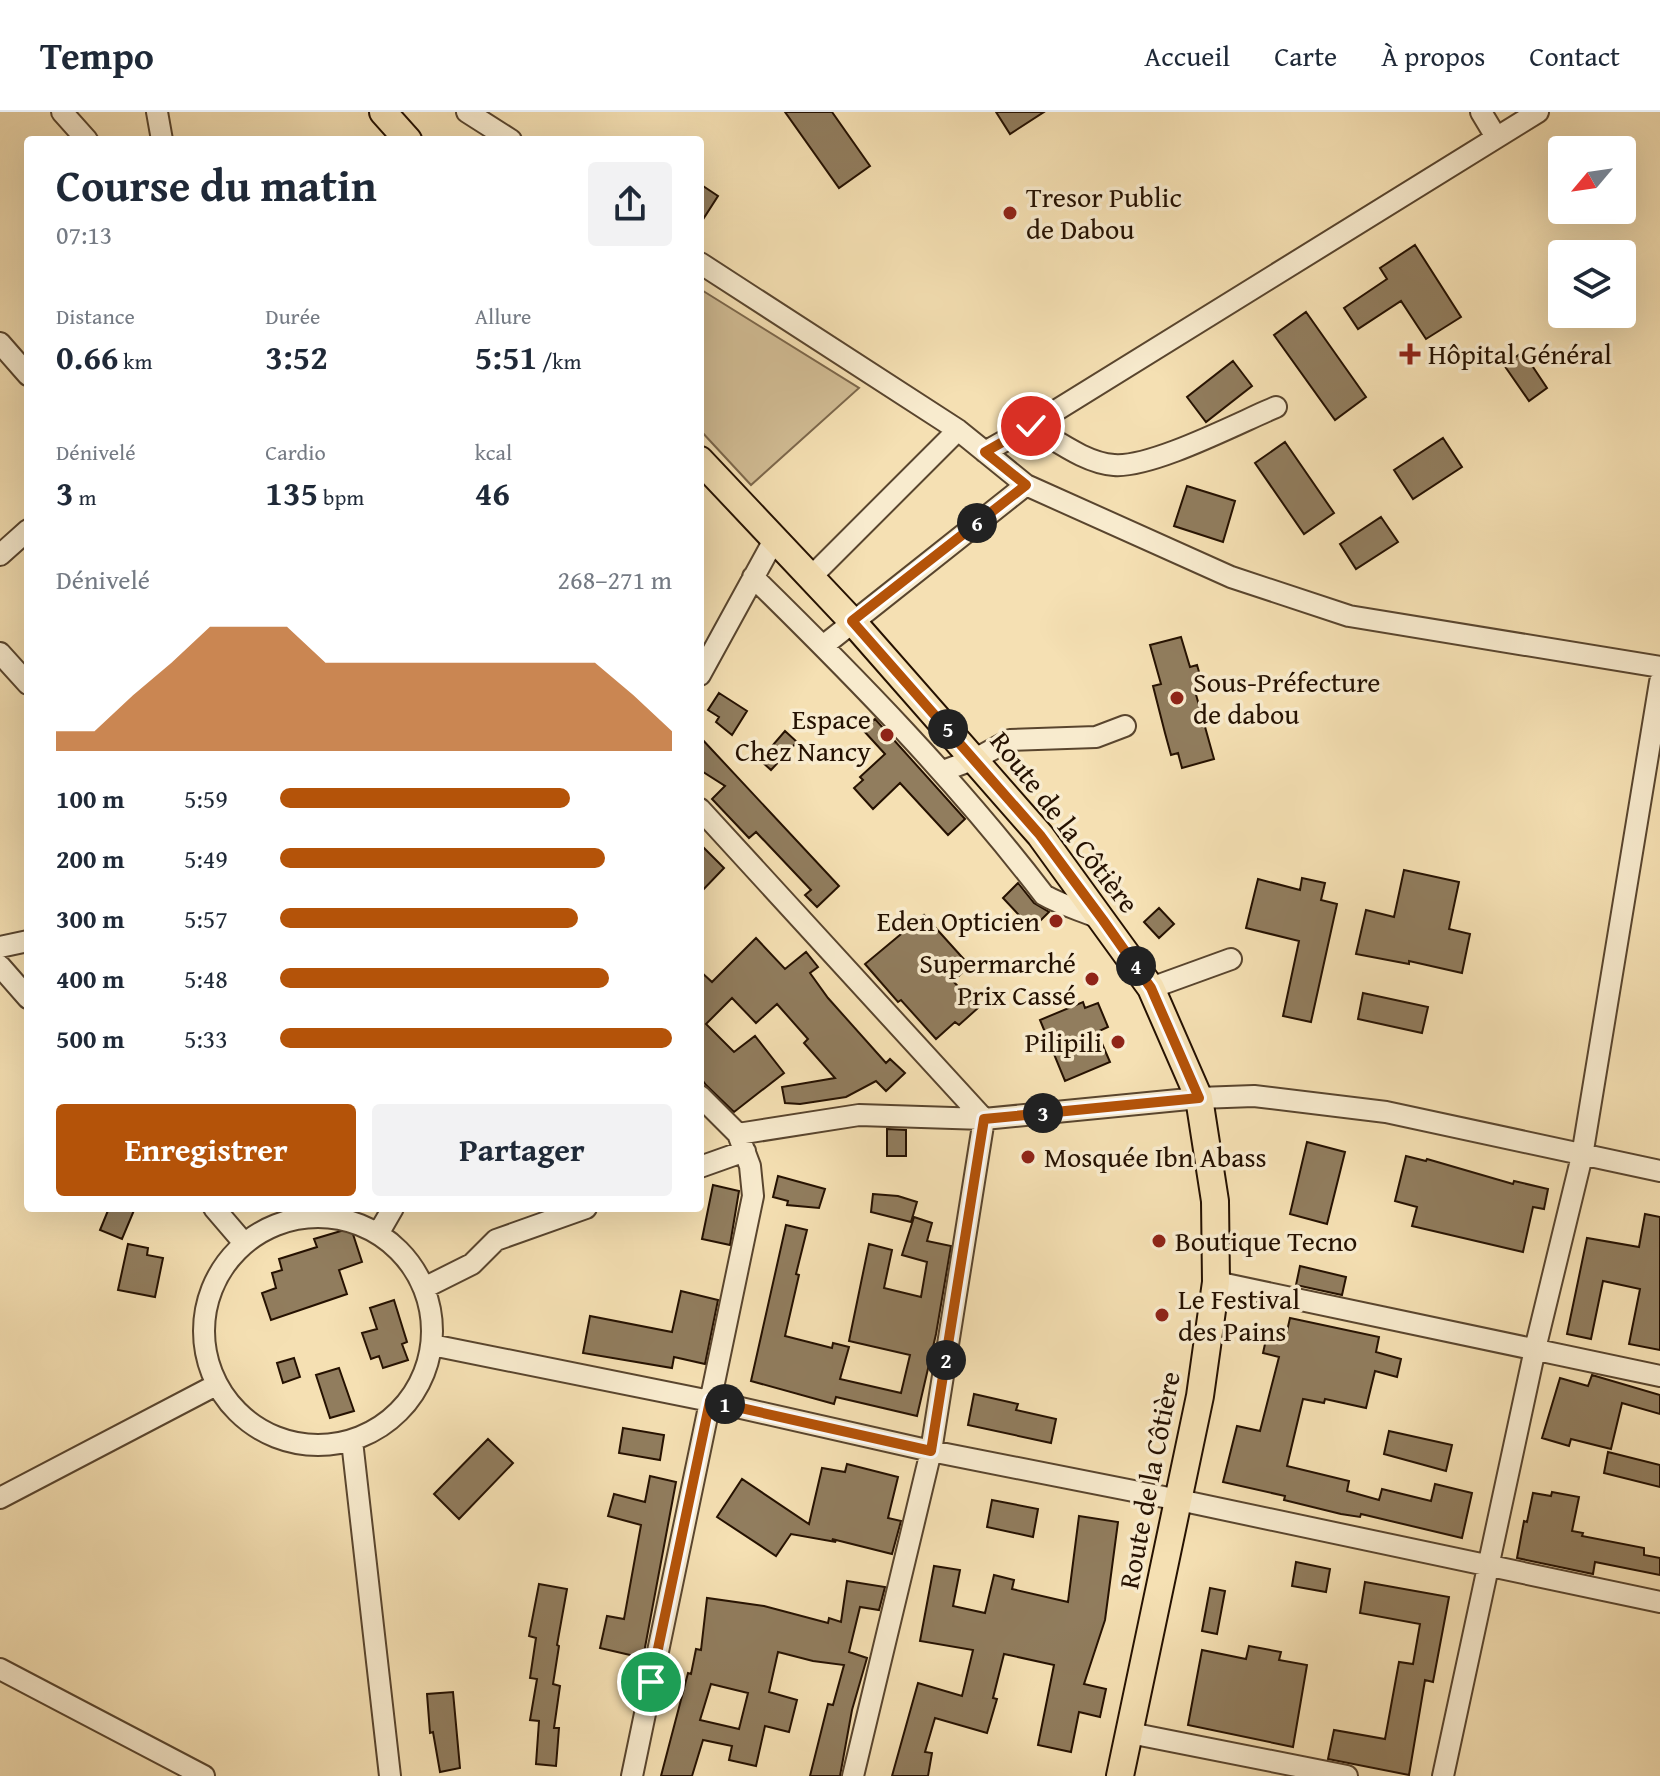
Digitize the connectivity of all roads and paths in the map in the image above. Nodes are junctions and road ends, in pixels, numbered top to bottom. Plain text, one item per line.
1 (62, 112) edge
2 (157, 112) edge
3 (383, 112) edge
4 (467, 112) edge
5 (1481, 112) edge
6 (1538, 112) edge
7 (83, 136) edge
8 (161, 136) edge
9 (404, 136) edge
10 (505, 136) edge
11 (1496, 137) junction
12 (704, 266) edge
13 (0, 343) edge
14 (24, 370) edge
15 (1276, 407) dead end
16 (1031, 426) junction
17 (958, 430) junction
18 (985, 452) junction
19 (704, 464) edge
20 (1026, 485) junction
21 (24, 534) edge
22 (774, 540) junction
23 (0, 555) edge
24 (753, 577) junction
25 (810, 578) junction
26 (852, 621) junction
27 (823, 646) junction
28 (0, 653) edge
29 (1660, 667) edge
30 (704, 668) edge
31 (24, 680) edge
32 (1660, 682) edge
33 (1125, 726) dead end
34 (975, 759) junction
35 (943, 771) junction
36 (704, 813) edge
37 (1040, 835) junction
38 (1013, 855) junction
39 (1103, 920) junction
40 (24, 942) edge
41 (0, 947) edge
42 (1231, 959) dead end
43 (0, 966) edge
44 (1151, 988) junction
45 (24, 993) edge
46 (1199, 1098) junction
47 (704, 1100) edge
48 (984, 1119) junction
49 (742, 1142) junction
50 (1582, 1156) junction
51 (704, 1165) edge
52 (1660, 1171) edge
53 (217, 1212) edge
54 (316, 1212) edge
55 (391, 1212) edge
56 (575, 1212) edge
57 (378, 1234) junction
58 (244, 1243) junction
59 (1216, 1282) junction
60 (424, 1288) junction
61 (432, 1345) junction
62 (1535, 1349) junction
63 (1660, 1376) edge
64 (216, 1385) junction
65 (710, 1401) junction
66 (352, 1441) junction
67 (931, 1451) junction
68 (0, 1498) edge
69 (1179, 1500) junction
70 (1487, 1566) junction
71 (1660, 1602) edge
72 (0, 1669) edge
73 (1130, 1733) junction
74 (204, 1776) edge
75 (390, 1776) edge
76 (632, 1776) edge
77 (853, 1776) edge
78 (1120, 1776) edge
79 (1347, 1776) edge
80 (1443, 1776) edge

1 - 7 street
2 - 8 street
3 - 9 main road
4 - 10 street
5 - 11 street
6 - 11 street
11 - 16 street
12 - 17 street
13 - 14 street
15 - 16 street
16 - 18 street
17 - 18 street
17 - 25 street
18 - 20 street
19 - 22 main road, Route de la Côtière
20 - 26 street
20 - 29 street
21 - 23 street
22 - 24 street
22 - 25 main road, Route de la Côtière
24 - 27 street
24 - 30 street
25 - 26 main road, Route de la Côtière
26 - 27 street
26 - 34 main road, Route de la Côtière
27 - 35 street
28 - 31 street
32 - 50 street
33 - 34 street
34 - 35 street
34 - 37 main road, Route de la Côtière
35 - 38 street
36 - 48 street
37 - 38 street
37 - 39 main road, Route de la Côtière
38 - 39 street
39 - 44 main road, Route de la Côtière
40 - 41 street
42 - 44 street
43 - 45 street
44 - 46 main road, Route de la Côtière
46 - 48 street
46 - 50 street
46 - 59 main road, Route de la Côtière
47 - 49 street
48 - 49 street
48 - 67 street
49 - 51 street
49 - 65 street
50 - 52 street
50 - 62 street
53 - 58 street
54 - 57 street
54 - 58 street
55 - 57 street
56 - 60 street
57 - 60 street
58 - 64 street
59 - 62 street
59 - 69 main road, Route de la Côtière
60 - 61 street
61 - 65 street
61 - 66 street
62 - 63 street
62 - 70 street
64 - 66 street
64 - 68 street
65 - 67 street
65 - 76 street
66 - 75 street
67 - 69 street
67 - 77 street
69 - 70 street
69 - 73 main road, Route de la Côtière
70 - 71 street
70 - 80 street
72 - 74 street
73 - 78 main road, Route de la Côtière
73 - 79 street

